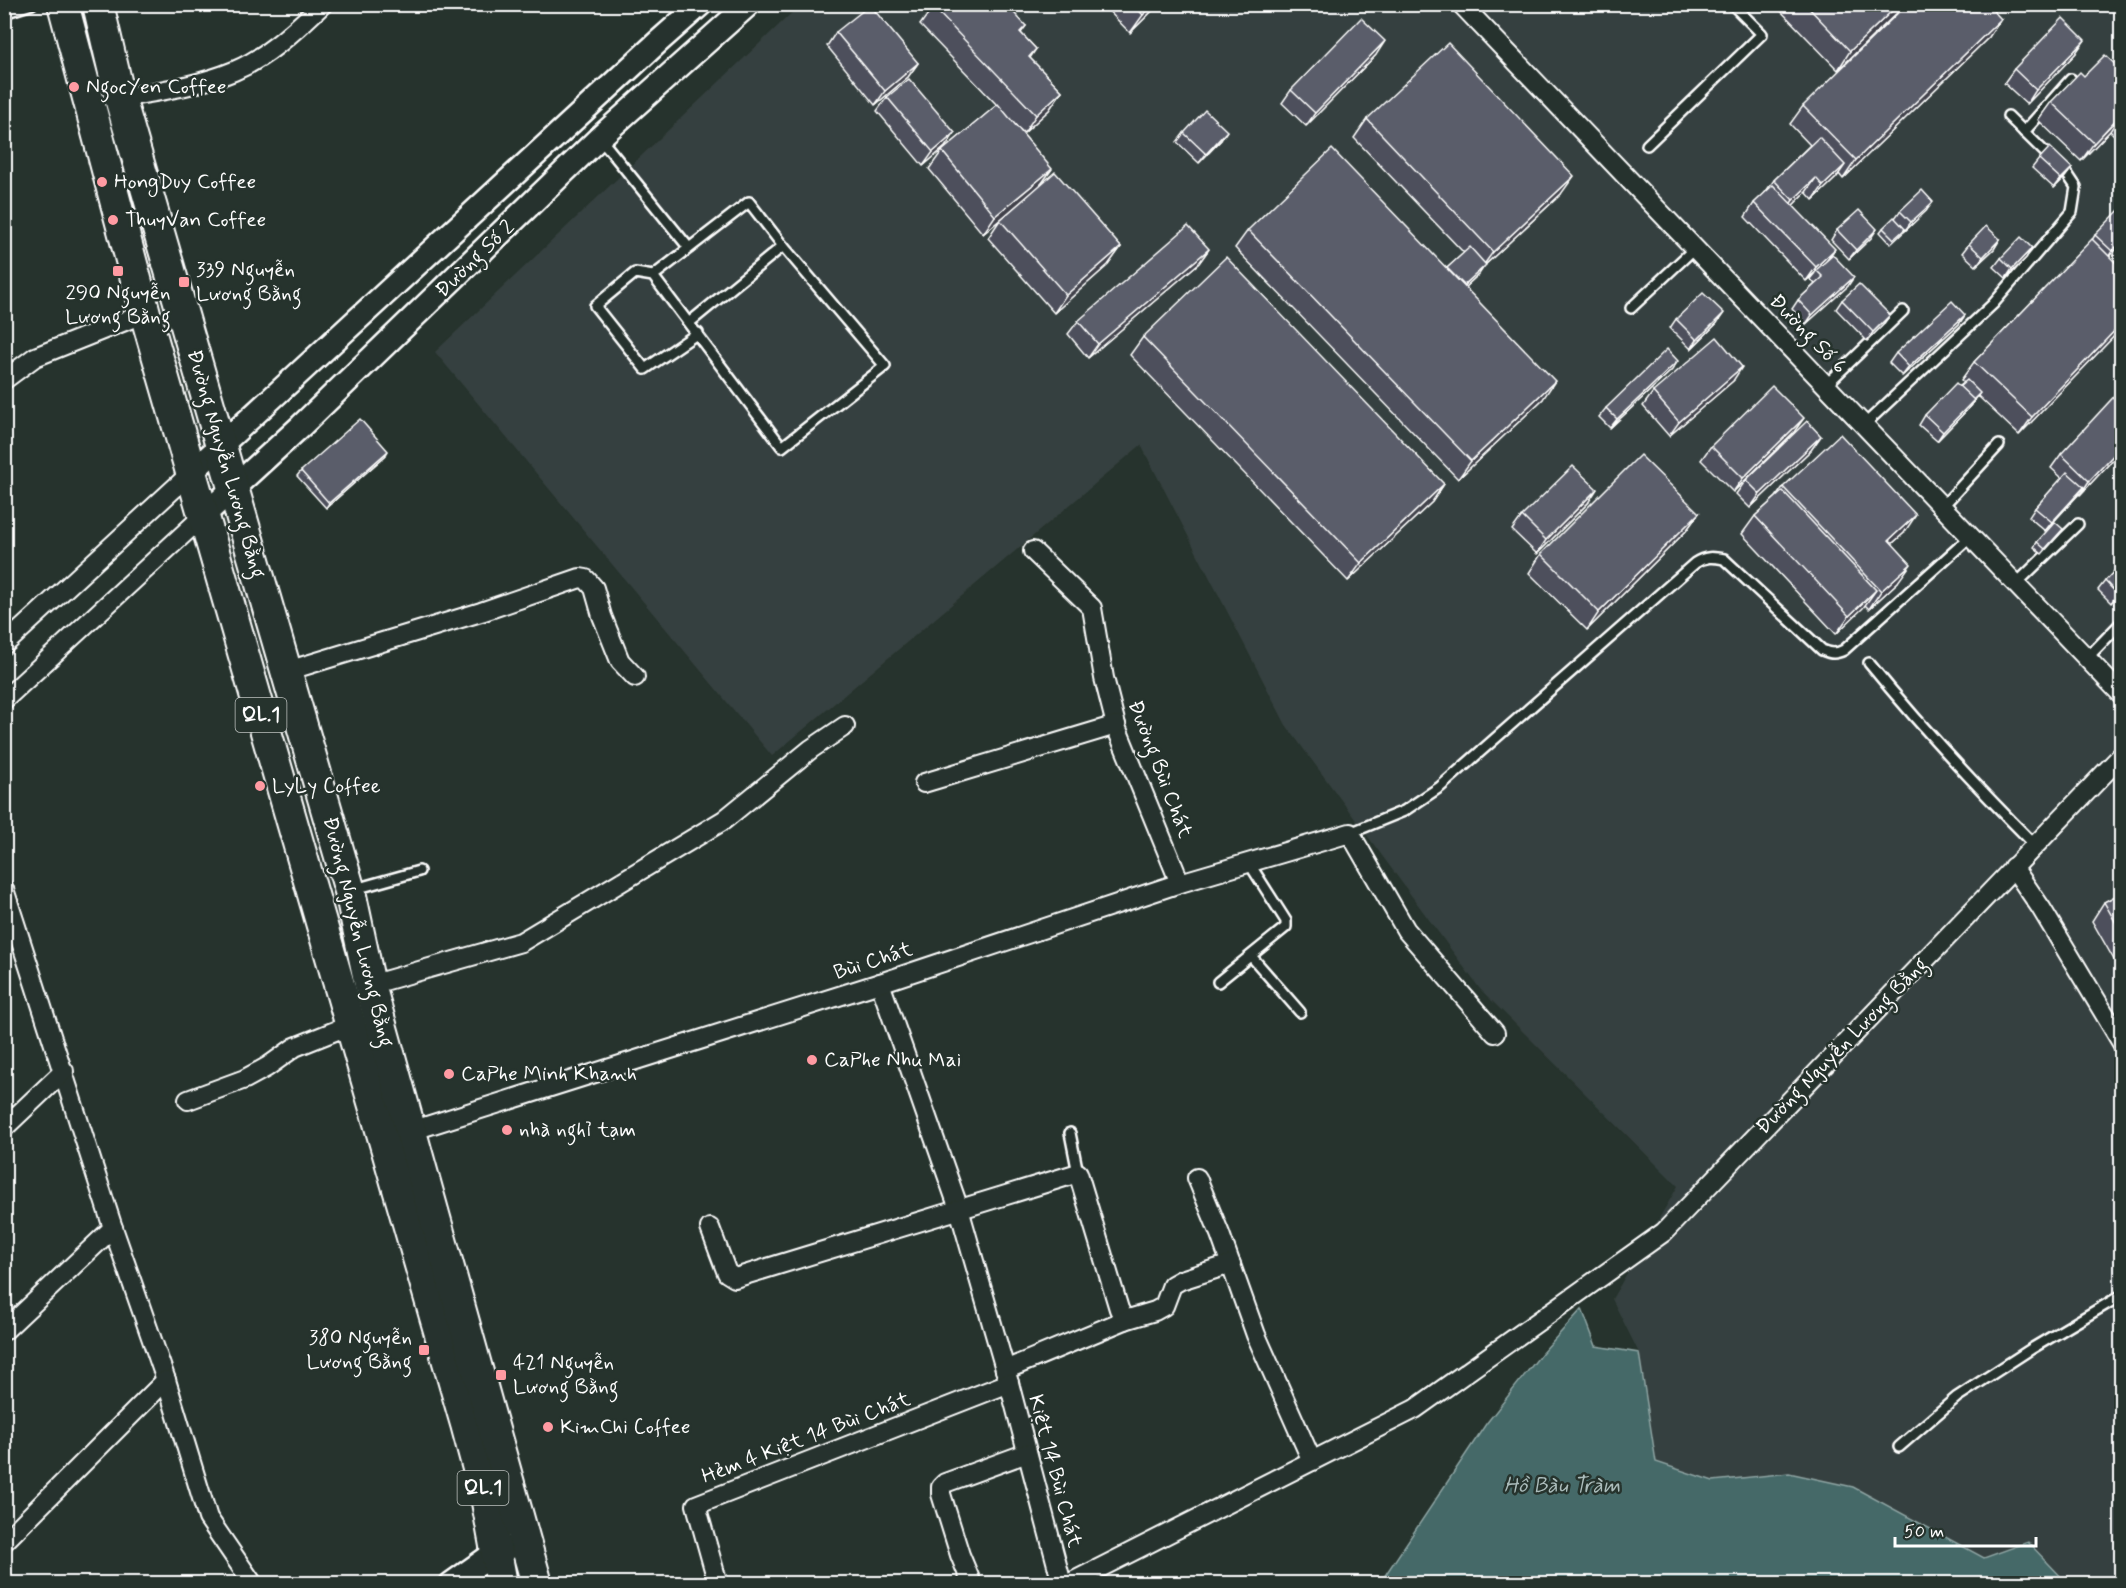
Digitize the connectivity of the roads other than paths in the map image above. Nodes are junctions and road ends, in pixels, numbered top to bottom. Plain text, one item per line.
1 (32, 4) edge
2 (63, 4) edge
3 (98, 4) edge
4 (701, 4) edge
5 (749, 4) edge
6 (1461, 4) edge
7 (1732, 4) edge
8 (316, 7) edge
9 (4, 13) edge
10 (658, 42) junction
11 (678, 68) junction
12 (2071, 79) edge
13 (120, 98) junction
14 (2008, 116) dead end
15 (2024, 132) junction
16 (599, 138) junction
17 (1647, 144) dead end
18 (783, 246) junction
19 (689, 248) junction
20 (1695, 248) junction
21 (653, 276) junction
22 (1630, 308) dead end
23 (1903, 311) dead end
24 (145, 313) junction
25 (690, 322) junction
26 (698, 333) junction
27 (4, 380) edge
28 (1826, 385) junction
29 (1864, 425) junction
30 (1999, 445) dead end
31 (220, 447) junction
32 (192, 472) junction
33 (233, 489) junction
34 (1942, 507) junction
35 (203, 516) junction
36 (2078, 524) dead end
37 (1970, 537) junction
38 (1033, 551) dead end
39 (2016, 584) junction
40 (2121, 622) edge
41 (4, 645) edge
42 (2087, 658) junction
43 (1869, 663) dead end
44 (286, 671) junction
45 (635, 677) dead end
46 (2121, 695) edge
47 (4, 700) edge
48 (1116, 725) junction
49 (845, 726) dead end
50 (2121, 755) edge
51 (924, 783) dead end
52 (1350, 833) junction
53 (2035, 845) junction
54 (1249, 863) junction
55 (2013, 867) junction
56 (419, 871) dead end
57 (1180, 883) junction
58 (4, 889) edge
59 (350, 891) junction
60 (9, 918) edge
61 (1251, 956) junction
62 (1218, 982) dead end
63 (880, 983) junction
64 (370, 985) junction
65 (1300, 1012) dead end
66 (350, 1025) junction
67 (1495, 1033) dead end
68 (2121, 1043) edge
69 (64, 1071) junction
70 (188, 1100) dead end
71 (4, 1128) edge
72 (411, 1131) junction
73 (1070, 1133) dead end
74 (1078, 1173) junction
75 (1197, 1178) dead end
76 (959, 1209) junction
77 (113, 1228) junction
78 (710, 1228) dead end
79 (1231, 1264) junction
80 (2121, 1295) edge
81 (1125, 1320) junction
82 (4, 1331) edge
83 (1007, 1377) junction
84 (166, 1380) junction
85 (1899, 1447) dead end
86 (1027, 1453) junction
87 (1312, 1461) junction
88 (526, 1541) junction
89 (4, 1542) edge
90 (496, 1552) junction
91 (253, 1584) edge
92 (451, 1584) edge
93 (502, 1584) edge
94 (537, 1584) edge
95 (718, 1584) edge
96 (972, 1584) edge
97 (1062, 1584) edge
98 (1068, 1584) edge

1 - 9 lane
2 - 24 highway, Đường Nguyễn Lương Bằng / QL.1
3 - 13 highway, Đường Nguyễn Lương Bằng / QL.1
4 - 10 street, Đường Số 2
5 - 11 street, Đường Số 2
6 - 20 street, Đường Số 6
7 - 17 lane
8 - 13 street
10 - 11 street
10 - 31 street, Đường Số 2
11 - 16 street, Đường Số 2
12 - 15 lane
13 - 31 highway, Đường Nguyễn Lương Bằng / QL.1
14 - 15 lane
15 - 29 lane
16 - 19 lane
16 - 33 street, Đường Số 2
18 - 19 lane
18 - 25 lane
18 - 26 lane
19 - 21 lane
20 - 22 lane
20 - 28 street, Đường Số 6
21 - 25 lane
21 - 26 lane
23 - 28 lane
24 - 27 street
24 - 32 highway, Đường Nguyễn Lương Bằng / QL.1
25 - 26 lane
28 - 29 street, Đường Số 6
29 - 34 street, Đường Số 6
30 - 34 lane
31 - 32 street, Đường Số 2
31 - 33 highway, Đường Nguyễn Lương Bằng / QL.1
32 - 35 highway, Đường Nguyễn Lương Bằng / QL.1
32 - 41 street
33 - 35 street, Đường Số 2
33 - 44 highway, Đường Nguyễn Lương Bằng / QL.1
34 - 37 street, Đường Số 6
35 - 47 street
35 - 66 highway, Đường Nguyễn Lương Bằng / QL.1
36 - 39 lane
37 - 39 street, Đường Số 6
37 - 52 lane
38 - 48 street, Đường Bùi Chát
39 - 42 street, Đường Số 6
40 - 42 lane
42 - 46 street, Đường Số 6
43 - 53 lane
44 - 45 street
44 - 59 highway, Đường Nguyễn Lương Bằng / QL.1
48 - 51 street
48 - 57 street, Đường Bùi Chát
49 - 64 street
50 - 53 street, Đường Nguyễn Lương Bằng
52 - 54 street, Bùi Chát
52 - 67 street
53 - 55 street, Đường Nguyễn Lương Bằng
54 - 57 street, Bùi Chát
54 - 61 lane
55 - 68 street
55 - 87 street, Đường Nguyễn Lương Bằng
56 - 59 lane
57 - 63 street, Bùi Chát
58 - 60 street
59 - 64 highway, Đường Nguyễn Lương Bằng / QL.1
60 - 69 street
61 - 62 lane
61 - 65 lane
63 - 72 street, Bùi Chát
63 - 76 street, Kiệt 14 Bùi Chát
64 - 72 highway, Đường Nguyễn Lương Bằng / QL.1
66 - 70 street
66 - 90 highway, Đường Nguyễn Lương Bằng / QL.1
69 - 71 street
69 - 77 street
72 - 88 highway, Đường Nguyễn Lương Bằng / QL.1
73 - 74 lane
74 - 76 street
74 - 81 street
75 - 79 street
76 - 78 street
76 - 83 street, Kiệt 14 Bùi Chát
77 - 82 street
77 - 84 street
79 - 81 street
79 - 87 street
80 - 85 lane
81 - 83 street
83 - 86 street, Kiệt 14 Bùi Chát
83 - 95 street, Hẻm 4 Kiệt 14 Bùi Chát
84 - 89 street
84 - 91 street
86 - 96 street
86 - 97 street, Kiệt 14 Bùi Chát
87 - 98 street, Đường Nguyễn Lương Bằng
88 - 90 street
88 - 94 highway, Đường Nguyễn Lương Bằng / QL.1
90 - 92 street
90 - 93 highway, Đường Nguyễn Lương Bằng / QL.1

